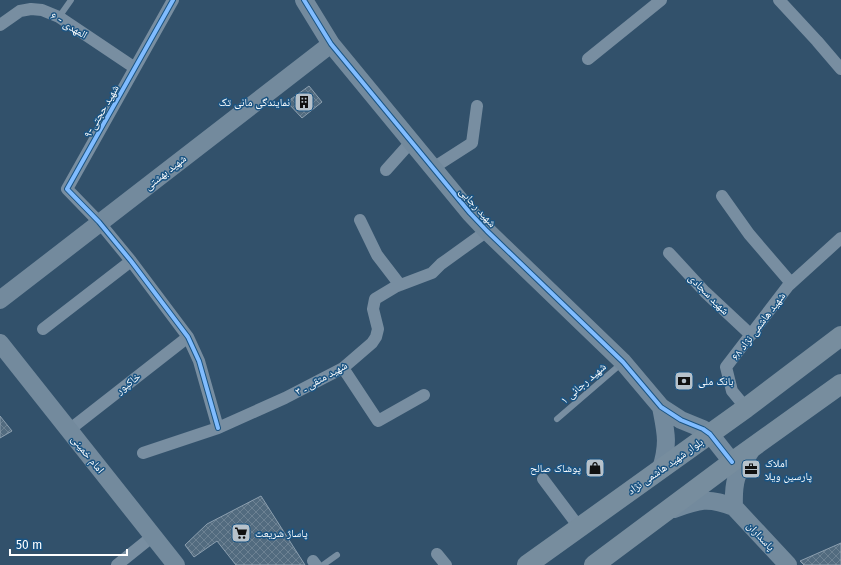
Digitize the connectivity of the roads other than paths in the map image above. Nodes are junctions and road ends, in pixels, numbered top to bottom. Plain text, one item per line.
1 (71, 0) edge
2 (173, 0) edge
3 (304, 0) edge
4 (661, 0) edge
5 (779, 0) edge
6 (59, 17) junction
7 (0, 25) edge
8 (331, 44) junction
9 (588, 59) dead end
10 (135, 68) junction
11 (841, 70) edge
12 (477, 106) dead end
13 (412, 142) junction
14 (433, 168) junction
15 (386, 170) dead end
16 (722, 196) dead end
17 (360, 220) dead end
18 (99, 222) junction
19 (487, 231) junction
20 (841, 238) edge
21 (669, 252) dead end
22 (131, 262) junction
23 (790, 284) junction
24 (400, 285) junction
25 (0, 300) edge
26 (44, 329) dead end
27 (751, 335) junction
28 (188, 336) junction
29 (841, 336) edge
30 (0, 343) edge
31 (623, 362) junction
32 (343, 368) junction
33 (841, 384) edge
34 (424, 395) dead end
35 (661, 407) junction
36 (746, 408) junction
37 (557, 419) dead end
38 (218, 428) junction
39 (69, 430) junction
40 (710, 434) junction
41 (754, 448) junction
42 (143, 452) dead end
43 (732, 462) junction
44 (661, 469) junction
45 (543, 479) dead end
46 (734, 507) junction
47 (665, 512) junction
48 (579, 527) junction
49 (153, 536) junction
50 (437, 554) dead end
51 (338, 556) dead end
52 (317, 564) edge
53 (117, 565) edge
54 (176, 565) edge
55 (446, 565) edge
56 (527, 565) edge
57 (594, 565) edge
58 (788, 565) edge

1 - 6 lane
2 - 10 street, شهید حجتی-۹
3 - 8 street, شهید رجایی
4 - 9 street
5 - 11 street
6 - 7 street, المهدی - ۶
6 - 10 street, المهدی - ۶
8 - 13 street, شهید رجایی
8 - 18 street, شهید بهشتی
10 - 18 street, شهید حجتی-۹
12 - 14 street
13 - 14 street, شهید رجایی
13 - 15 street
14 - 19 street, شهید رجایی
16 - 23 street
17 - 24 street
18 - 22 street
18 - 25 street, شهید بهشتی
19 - 24 street, شهید متقی ـ ۳
19 - 31 street, شهید رجایی
20 - 23 street, شهید هاشمی نژاد ۶۸
21 - 27 street, شهید سجادی
22 - 26 street
22 - 28 street
23 - 27 street, شهید هاشمی نژاد ۶۸
24 - 32 street, شهید متقی ـ ۳
27 - 36 street, شهید هاشمی نژاد ۶۸
28 - 38 street
28 - 39 street, خاکپور
29 - 36 main road, بلوار شهید هاشمی نژاد
30 - 39 street, امام خمینی
31 - 35 street, شهید رجایی
31 - 37 lane, شهید رجائی ۱
32 - 34 street
32 - 38 street, شهید متقی ـ ۳
33 - 41 main road
35 - 40 street
35 - 44 street
36 - 40 main road, بلوار شهید هاشمی نژاد
38 - 42 street, شهید متقی ـ ۳
39 - 49 street, امام خمینی
40 - 43 street
40 - 44 main road, بلوار شهید هاشمی نژاد
41 - 43 main road
41 - 46 street
43 - 47 main road
44 - 48 main road, بلوار شهید هاشمی نژاد
45 - 48 street
46 - 47 street
46 - 58 street, پاسداران
47 - 57 main road
48 - 56 main road, بلوار شهید هاشمی نژاد
49 - 53 street
49 - 54 street, امام خمینی
50 - 55 street
51 - 52 lane

